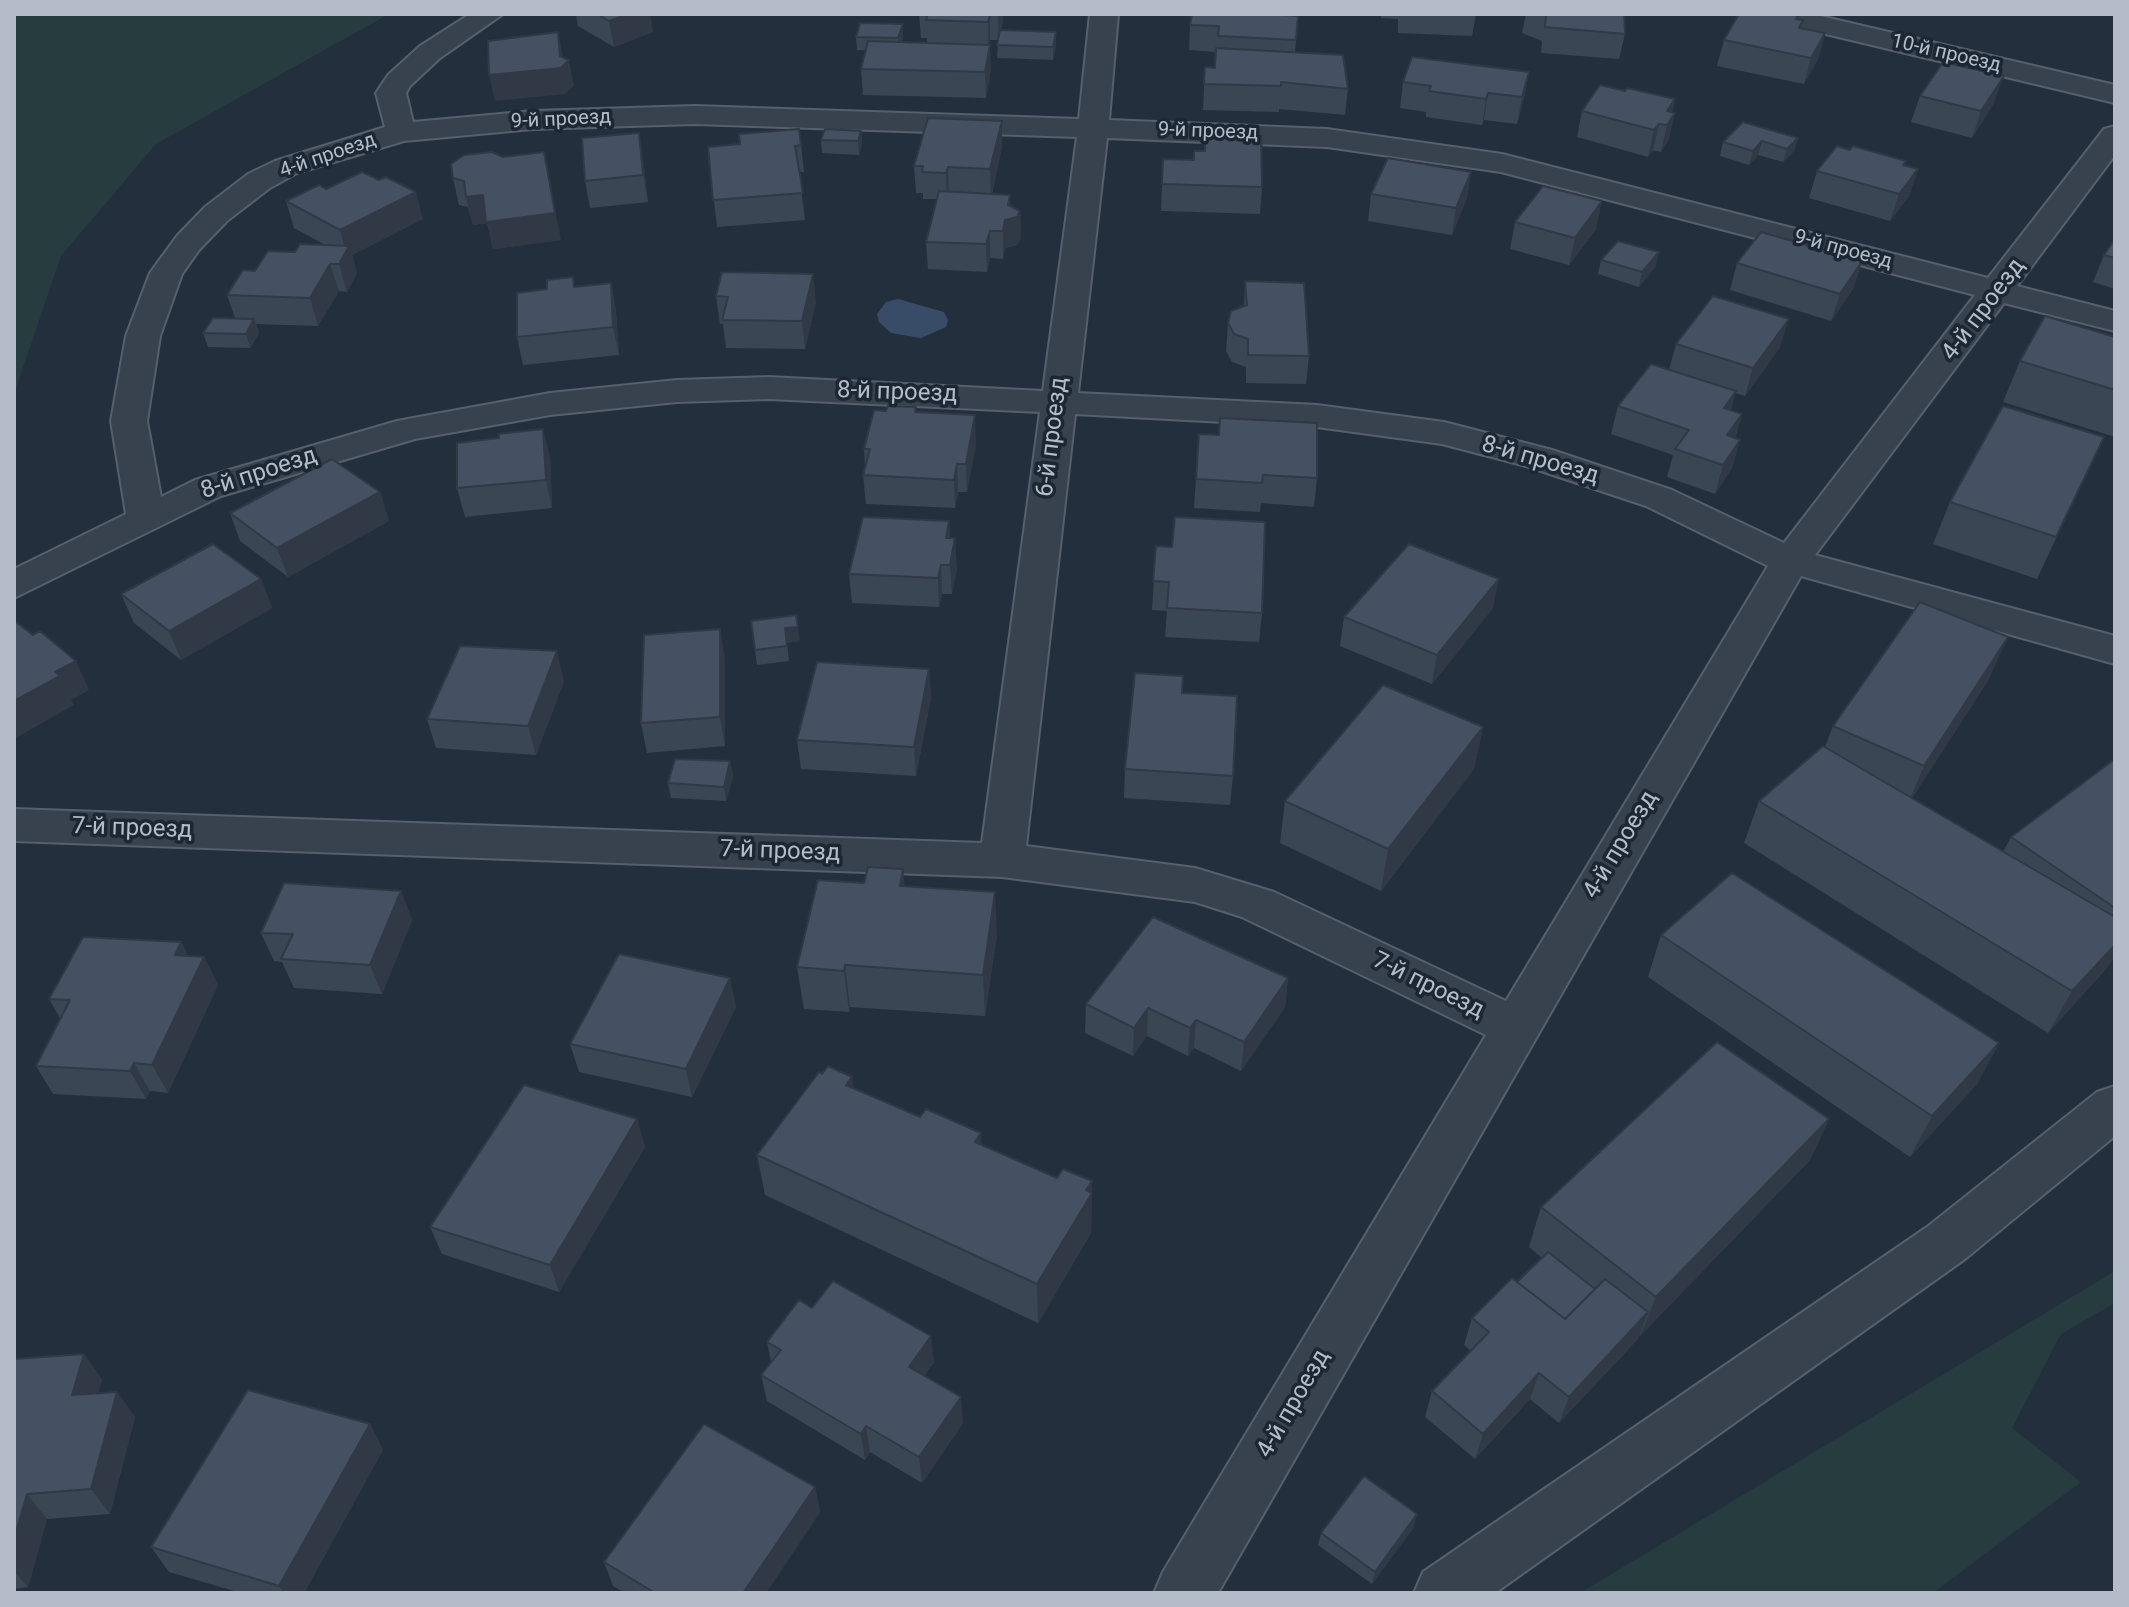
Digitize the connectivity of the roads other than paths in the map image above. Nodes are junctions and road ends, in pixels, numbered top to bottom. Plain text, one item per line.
1 (1104, 14) edge
2 (1777, 14) edge
3 (476, 22) edge
4 (2115, 94) edge
5 (1093, 129) junction
6 (401, 132) junction
7 (2115, 135) edge
8 (1998, 293) junction
9 (2115, 321) edge
10 (1058, 400) junction
11 (146, 517) junction
12 (1790, 561) junction
13 (14, 585) edge
14 (2115, 650) edge
15 (14, 825) edge
16 (1002, 860) junction
17 (1513, 1026) junction
18 (2115, 1107) edge
19 (1184, 1593) edge
20 (1444, 1593) edge

1 - 5 street, 6-й проезд
2 - 4 street, 10-й проезд
3 - 6 street, 4-й проезд
5 - 6 street, 9-й проезд
5 - 8 street, 9-й проезд
5 - 10 street, 6-й проезд
6 - 11 street, 4-й проезд
7 - 8 street, 4-й проезд
8 - 9 street, 9-й проезд
8 - 12 street, 4-й проезд
10 - 11 street, 8-й проезд
10 - 12 street, 8-й проезд
10 - 16 street, 6-й проезд
11 - 13 street, 8-й проезд
12 - 14 street, 8-й проезд
12 - 17 street, 4-й проезд
15 - 16 street, 7-й проезд
16 - 17 street, 7-й проезд
17 - 19 street, 4-й проезд
18 - 20 street

